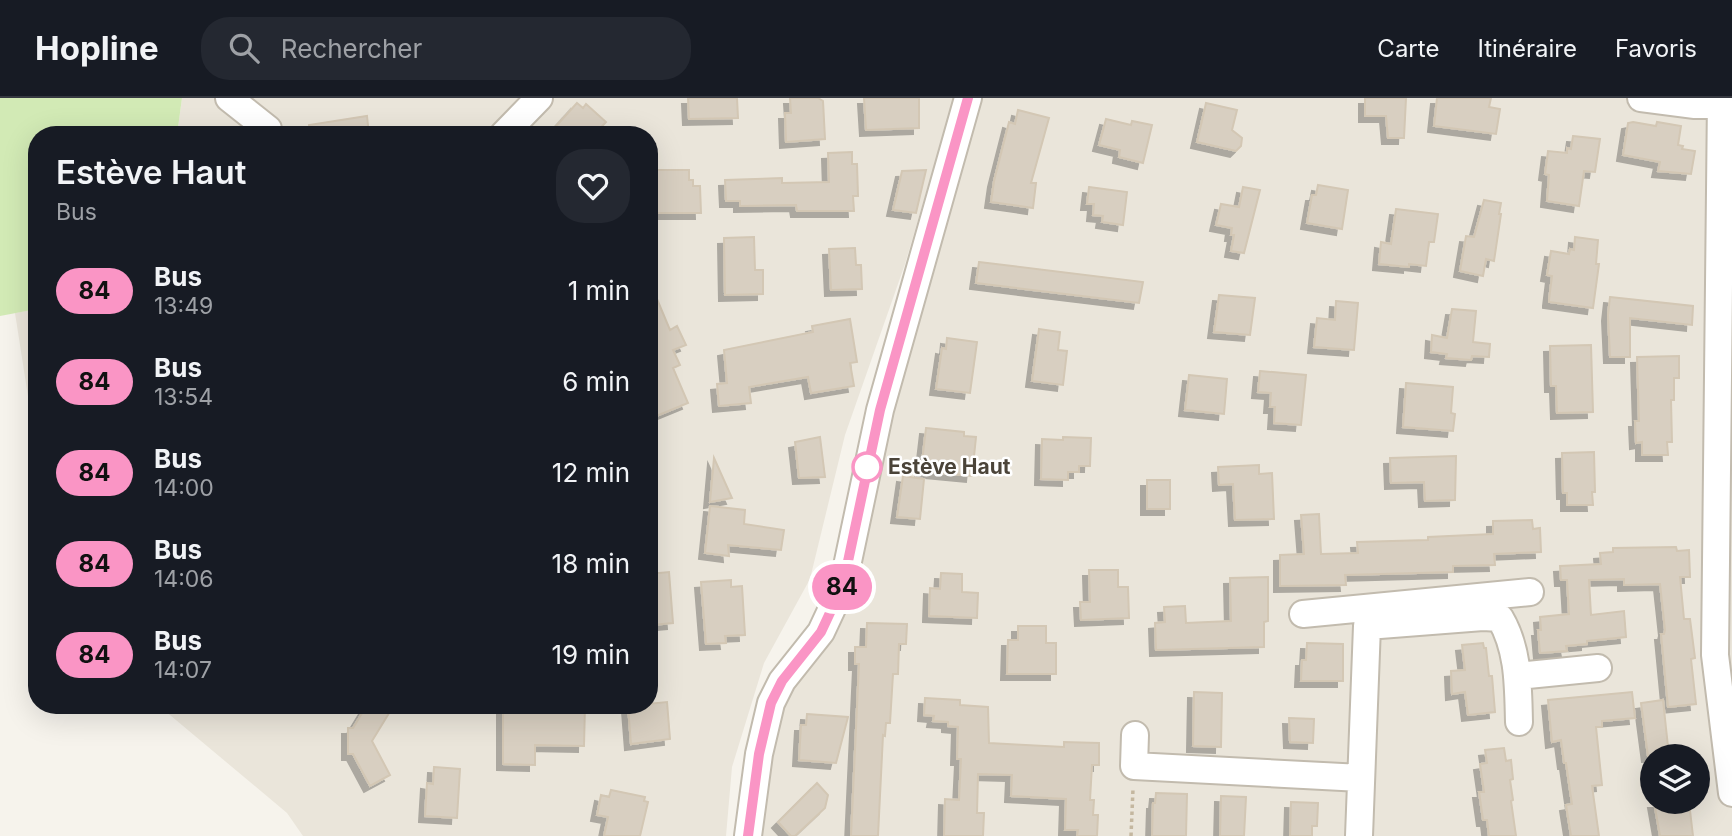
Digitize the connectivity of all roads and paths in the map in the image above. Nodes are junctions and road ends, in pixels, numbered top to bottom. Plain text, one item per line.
1 (539, 98) edge
2 (968, 98) edge
3 (1640, 98) edge
4 (1721, 101) edge
5 (512, 126) edge
6 (1530, 592) dead end
7 (1303, 614) dead end
8 (1367, 617) junction
9 (1598, 668) dead end
10 (1518, 676) junction
11 (1519, 722) dead end
12 (1135, 735) dead end
13 (1134, 766) junction
14 (1361, 778) junction
15 (1732, 793) edge
16 (748, 836) edge
17 (1131, 836) edge
18 (1359, 836) edge

1 - 5 street
2 - 16 street
3 - 4 street
4 - 15 street
6 - 8 street
7 - 8 street
8 - 10 street
8 - 14 street
9 - 10 street
10 - 11 street
12 - 13 street
13 - 14 street
13 - 17 path
14 - 18 street

